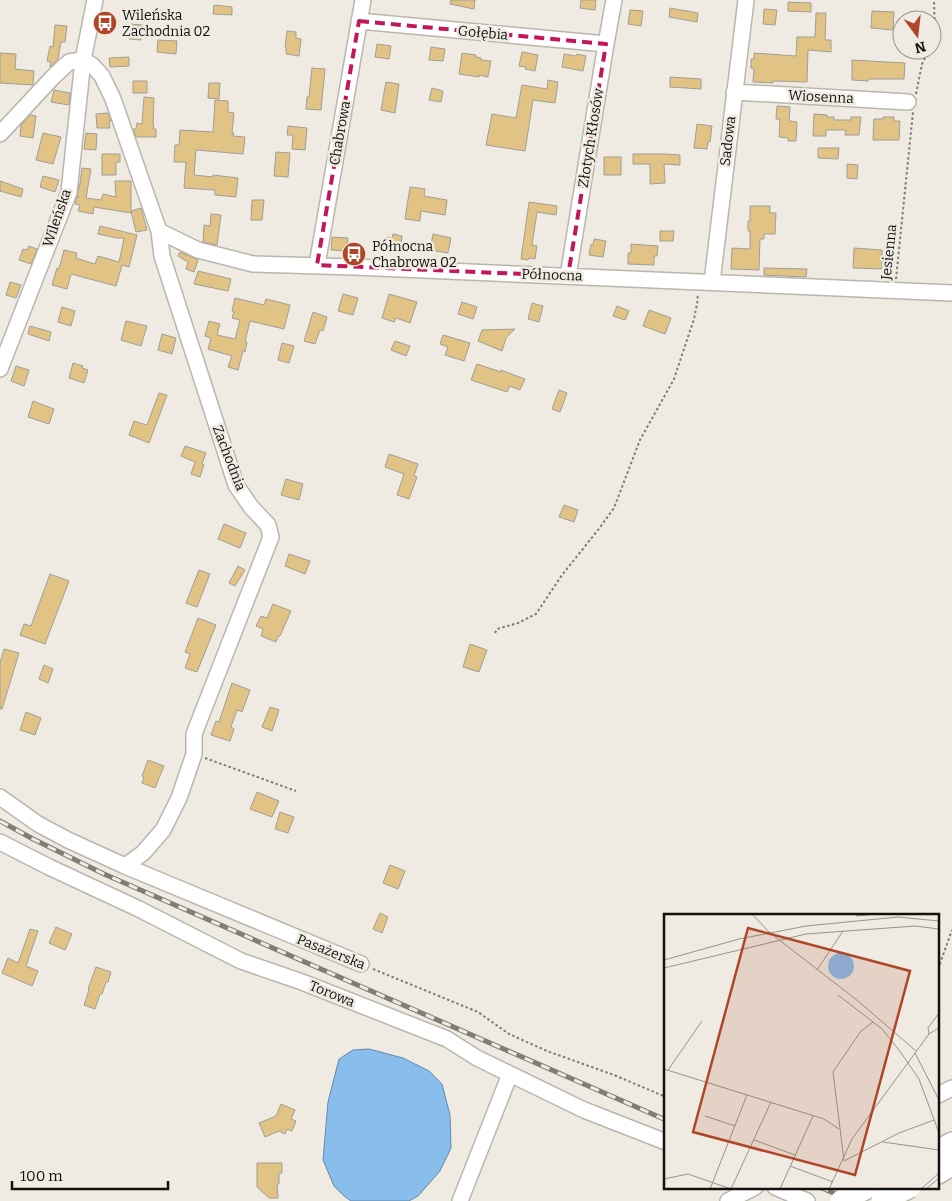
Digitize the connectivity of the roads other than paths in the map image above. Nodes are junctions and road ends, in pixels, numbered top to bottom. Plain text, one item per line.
1 (96, 0) edge
2 (363, 0) edge
3 (614, 0) edge
4 (746, 0) edge
5 (359, 21) junction
6 (606, 44) junction
7 (83, 60) junction
8 (734, 92) junction
9 (911, 102) road end
10 (0, 134) edge
11 (158, 231) junction
12 (317, 265) junction
13 (568, 276) junction
14 (712, 282) junction
15 (952, 293) edge
16 (0, 369) edge
17 (0, 797) edge
18 (0, 842) edge
19 (125, 866) junction
20 (361, 964) road end
21 (510, 1074) junction
22 (952, 1088) edge
23 (940, 1094) edge
24 (664, 1141) edge
25 (952, 1143) edge
26 (940, 1150) edge
27 (952, 1165) edge
28 (940, 1171) edge
29 (777, 1188) edge
30 (867, 1188) edge
31 (908, 1188) edge
32 (750, 1190) edge
33 (460, 1201) edge
34 (728, 1201) edge
35 (808, 1201) edge
36 (841, 1201) edge
37 (882, 1201) edge

1 - 7 street, Wileńska
2 - 5 street, Chabrowa
3 - 6 street, Złotych Kłosów
4 - 8 street, Sadowa
5 - 6 street, Gołębia
5 - 12 street, Chabrowa
6 - 13 street, Złotych Kłosów
7 - 10 street
7 - 11 street, Zachodnia
7 - 16 street, Wileńska
8 - 9 street, Wiosenna
8 - 14 street, Sadowa
11 - 12 street, Północna
11 - 19 street, Zachodnia
12 - 13 street, Północna
13 - 14 street, Północna
14 - 15 street, Północna
17 - 19 street, Pasażerska
18 - 21 street, Torowa
19 - 20 street, Pasażerska
21 - 24 street, Torowa
21 - 33 street
22 - 23 street
25 - 26 highway
27 - 28 highway
29 - 35 street
30 - 36 highway, bridge
31 - 37 highway, bridge
32 - 34 street

